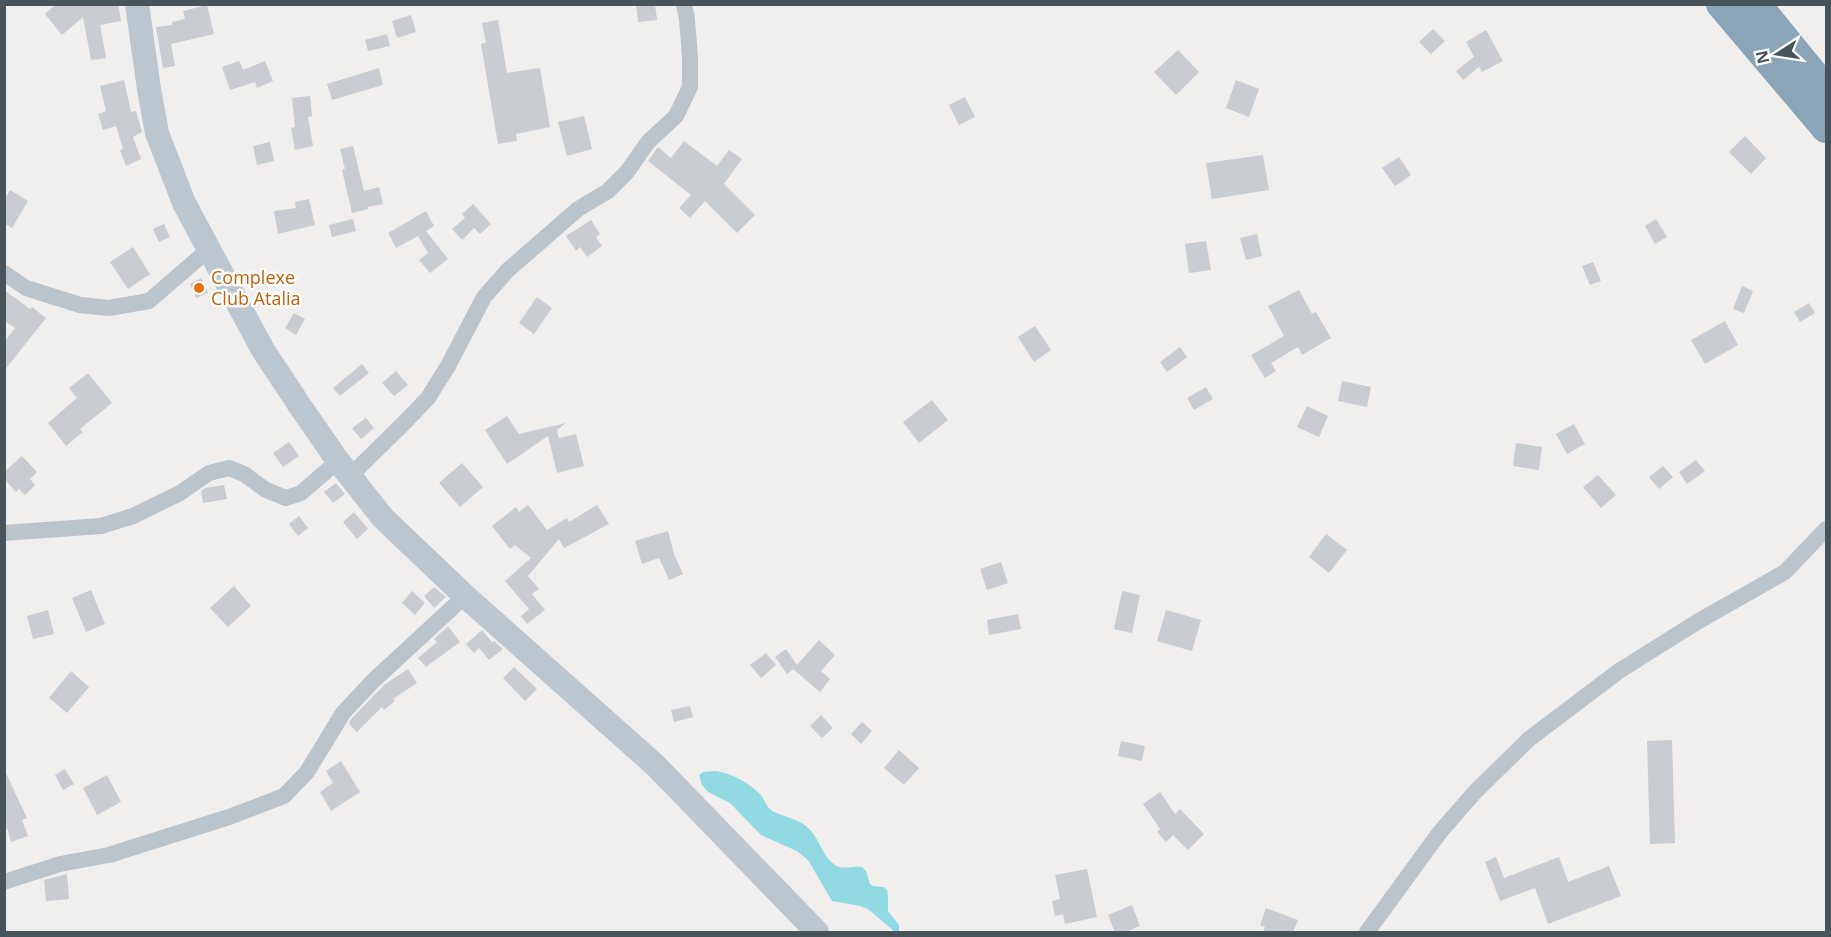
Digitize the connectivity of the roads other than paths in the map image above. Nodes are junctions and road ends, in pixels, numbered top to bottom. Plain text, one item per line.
1 (137, 4) edge
2 (684, 4) edge
3 (1721, 4) edge
4 (1756, 4) edge
5 (1827, 90) edge
6 (1827, 128) edge
7 (208, 250) junction
8 (4, 273) edge
9 (344, 469) junction
10 (1827, 529) edge
11 (4, 533) edge
12 (465, 596) junction
13 (4, 882) edge
14 (816, 933) edge
15 (1367, 933) edge

1 - 7 street
2 - 9 street
3 - 6 highway
4 - 5 highway
7 - 8 street
7 - 9 street
9 - 11 street
9 - 12 street
10 - 15 street
12 - 13 street
12 - 14 street

